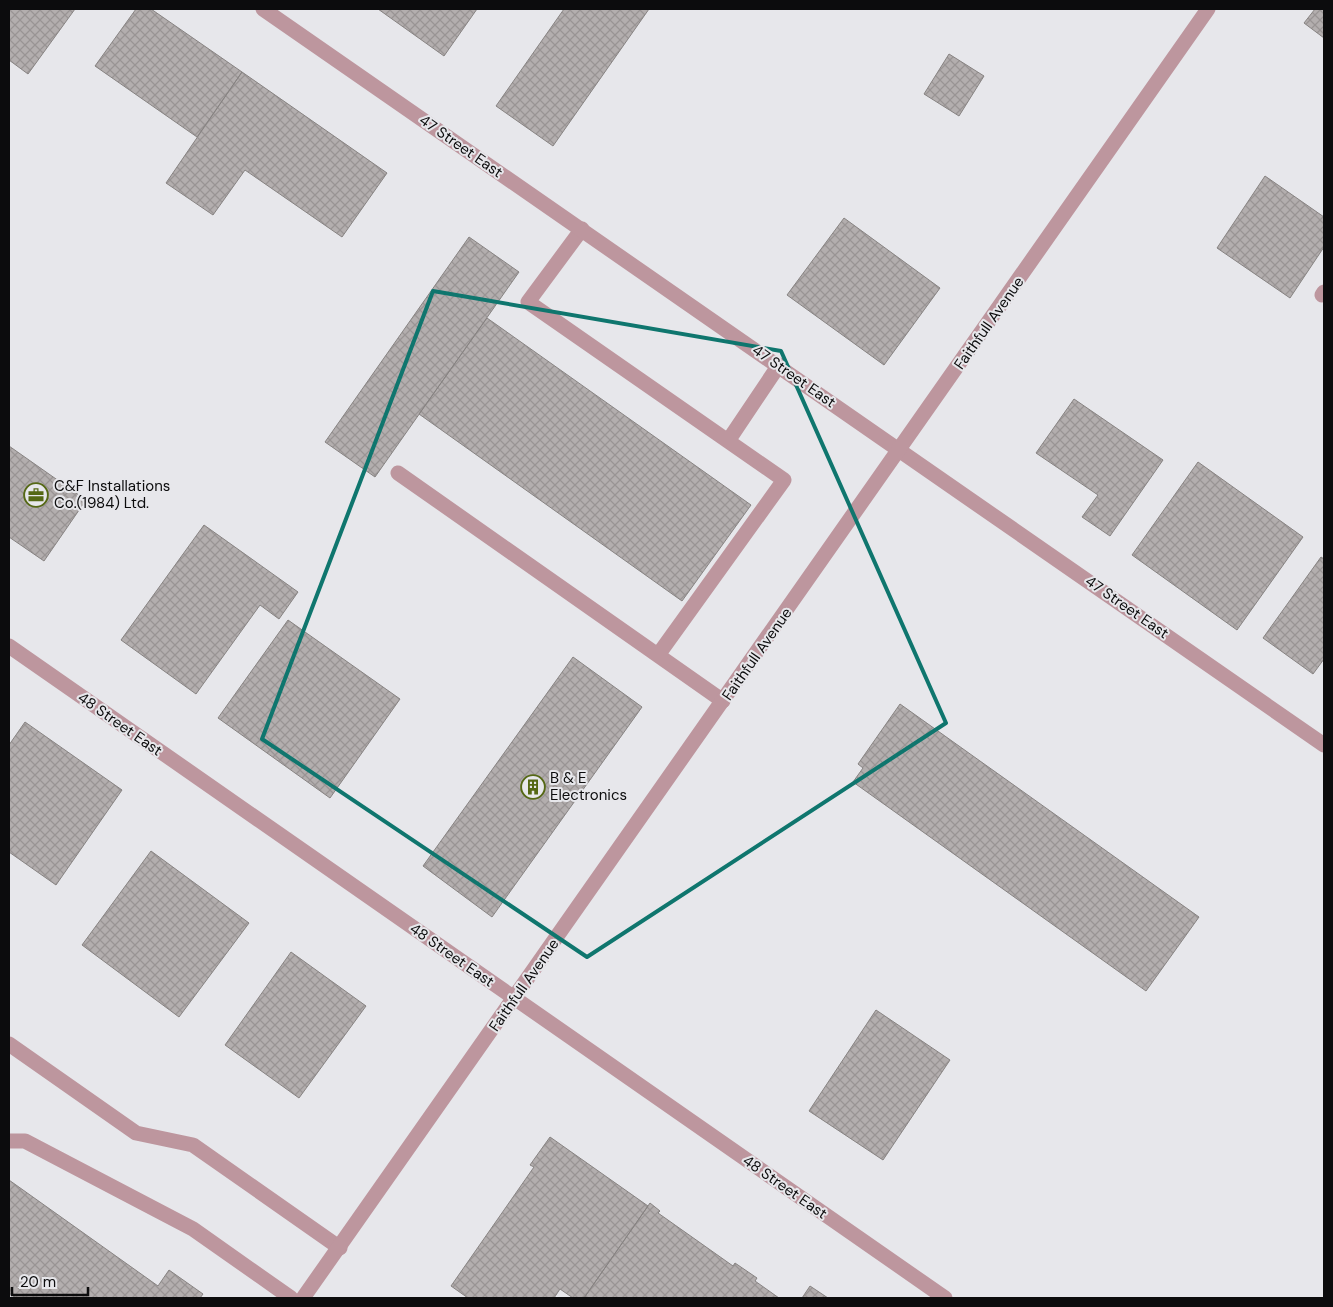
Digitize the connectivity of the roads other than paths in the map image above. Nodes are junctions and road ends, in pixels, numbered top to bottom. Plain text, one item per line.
1 (263, 9) edge
2 (1208, 9) edge
3 (582, 230) junction
4 (779, 366) junction
5 (728, 441) junction
6 (900, 450) junction
7 (398, 473) dead end
8 (9, 646) edge
9 (658, 656) junction
10 (723, 701) junction
11 (1324, 745) edge
12 (514, 998) junction
13 (9, 1044) edge
14 (9, 1142) edge
15 (340, 1248) junction
16 (291, 1298) edge
17 (303, 1298) edge
18 (945, 1298) edge

1 - 3 street, 47 Street East
2 - 6 street, Faithfull Avenue
3 - 4 street, 47 Street East
3 - 5 street
4 - 5 street
4 - 6 street, 47 Street East
5 - 9 street
6 - 10 street, Faithfull Avenue
6 - 11 street, 47 Street East
7 - 9 street
8 - 12 street, 48 Street East
9 - 10 street
10 - 12 street, Faithfull Avenue
12 - 15 street, Faithfull Avenue
12 - 18 street, 48 Street East
13 - 15 street
14 - 16 street
15 - 17 street, Faithfull Avenue

